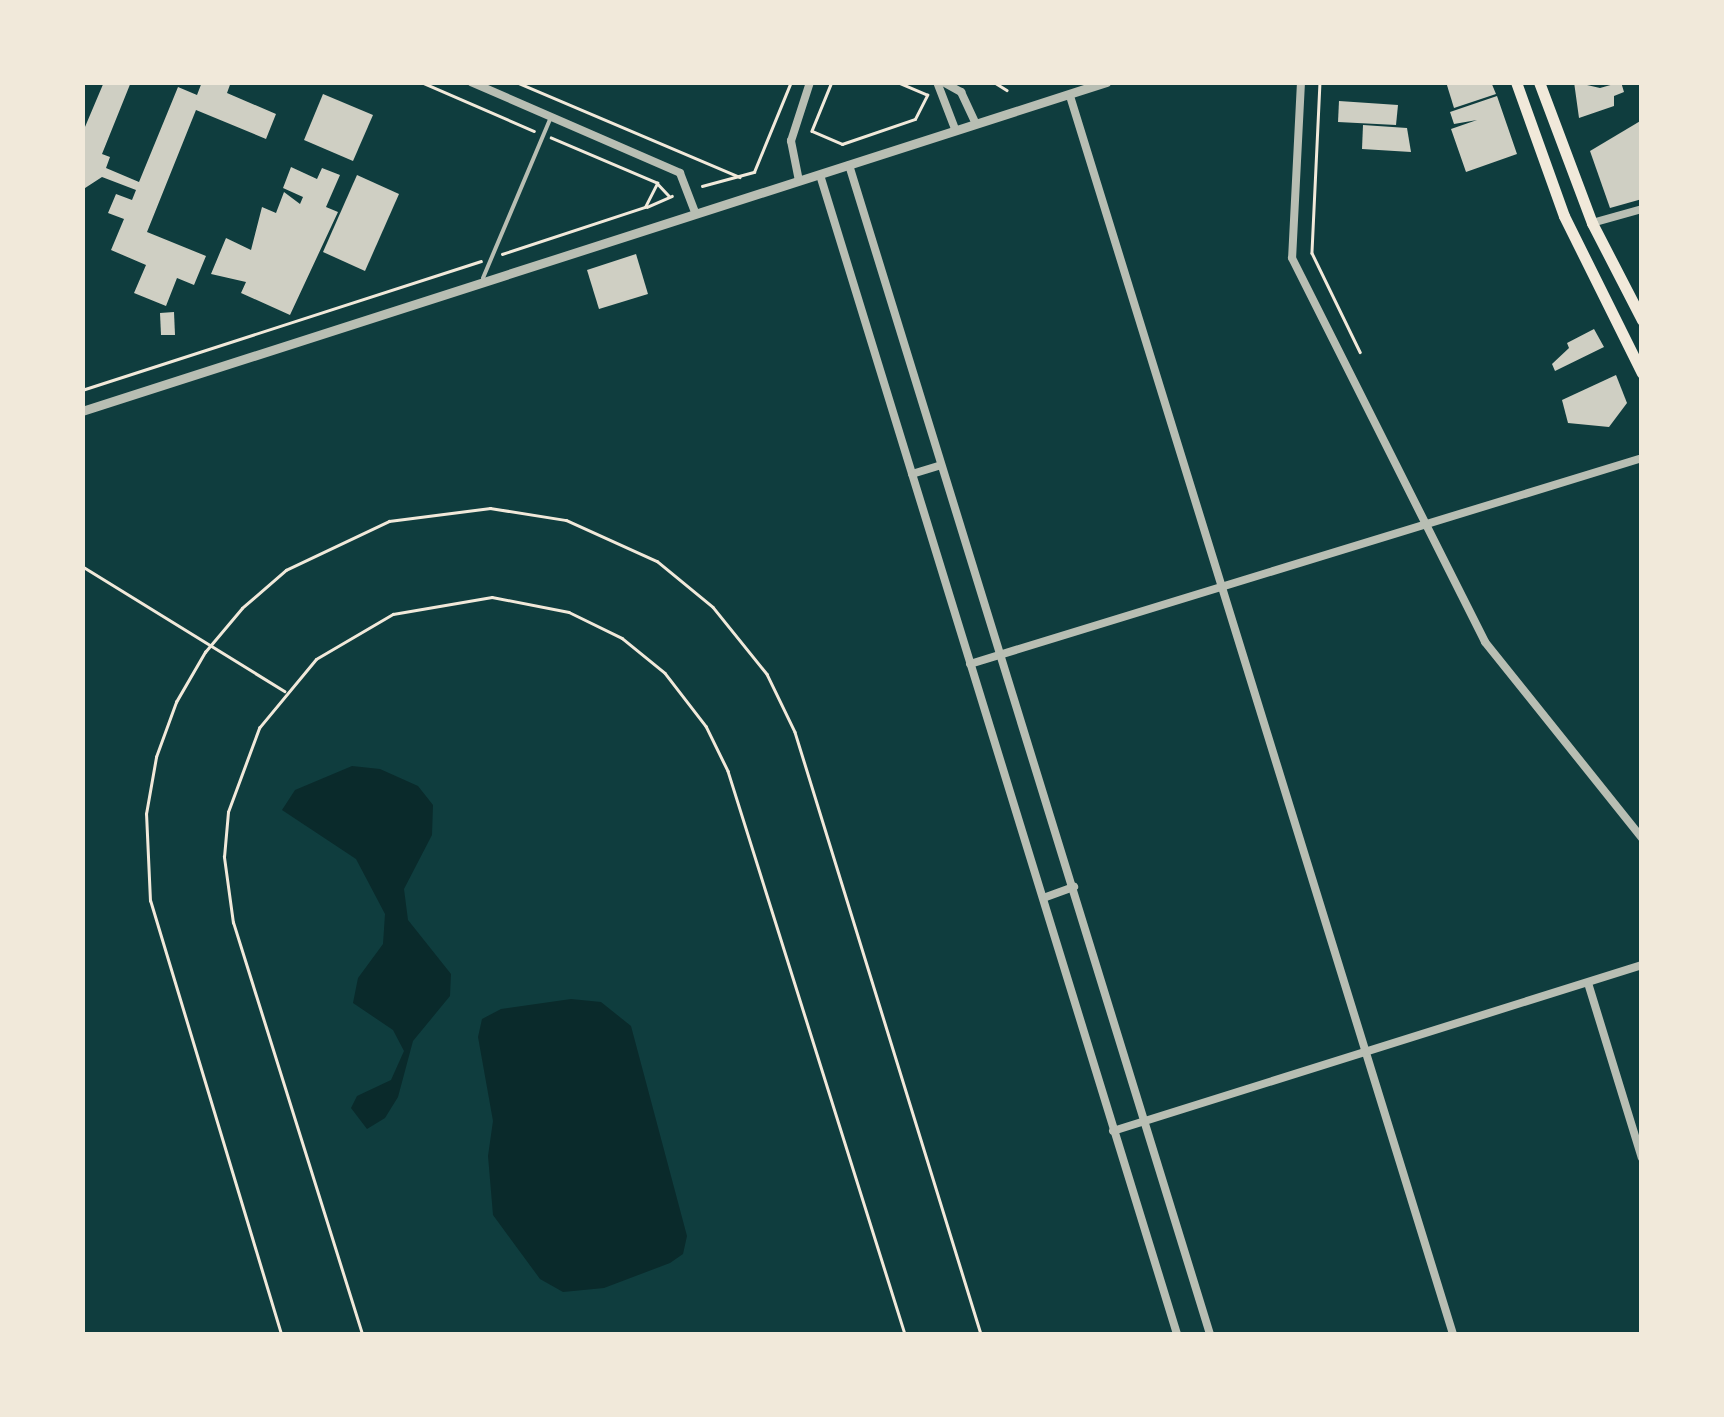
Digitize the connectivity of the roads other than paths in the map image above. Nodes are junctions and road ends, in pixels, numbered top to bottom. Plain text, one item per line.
1 (471, 82) edge
2 (810, 82) edge
3 (940, 82) edge
4 (1106, 82) edge
5 (1301, 82) edge
6 (1516, 82) edge
7 (1539, 82) edge
8 (1070, 96) junction
9 (551, 117) junction
10 (975, 122) junction
11 (955, 129) junction
12 (849, 166) junction
13 (820, 175) junction
14 (799, 181) junction
15 (1642, 209) edge
16 (695, 212) junction
17 (1592, 224) junction
18 (481, 282) junction
19 (1642, 320) edge
20 (1642, 373) edge
21 (82, 411) edge
22 (1642, 458) edge
23 (940, 465) junction
24 (912, 474) junction
25 (1421, 526) junction
26 (1222, 586) junction
27 (999, 655) junction
28 (970, 664) junction
29 (1642, 838) edge
30 (1074, 888) junction
31 (1046, 897) junction
32 (1642, 964) edge
33 (1588, 983) junction
34 (1366, 1050) junction
35 (1147, 1120) junction
36 (1113, 1131) junction
37 (1642, 1158) edge
38 (1177, 1334) edge
39 (1210, 1334) edge
40 (1453, 1334) edge

1 - 9 street
2 - 14 street
3 - 10 street
3 - 11 street
4 - 8 street
5 - 25 street
6 - 20 main road
7 - 17 main road
8 - 10 street
8 - 26 street
9 - 16 street
9 - 18 lane
10 - 11 street
11 - 12 street
12 - 13 street
12 - 23 street
13 - 14 street
13 - 24 street
14 - 16 street
15 - 17 street
16 - 18 street
17 - 19 main road
18 - 21 street
22 - 25 street
23 - 24 street
23 - 27 street
24 - 28 street
25 - 26 street
25 - 29 street
26 - 27 street
26 - 34 street
27 - 28 street
27 - 30 street
28 - 31 street
30 - 31 street
30 - 35 street
31 - 36 street
32 - 33 street
33 - 34 street
33 - 37 street
34 - 35 street
34 - 40 street
35 - 36 street
35 - 39 street
36 - 38 street

